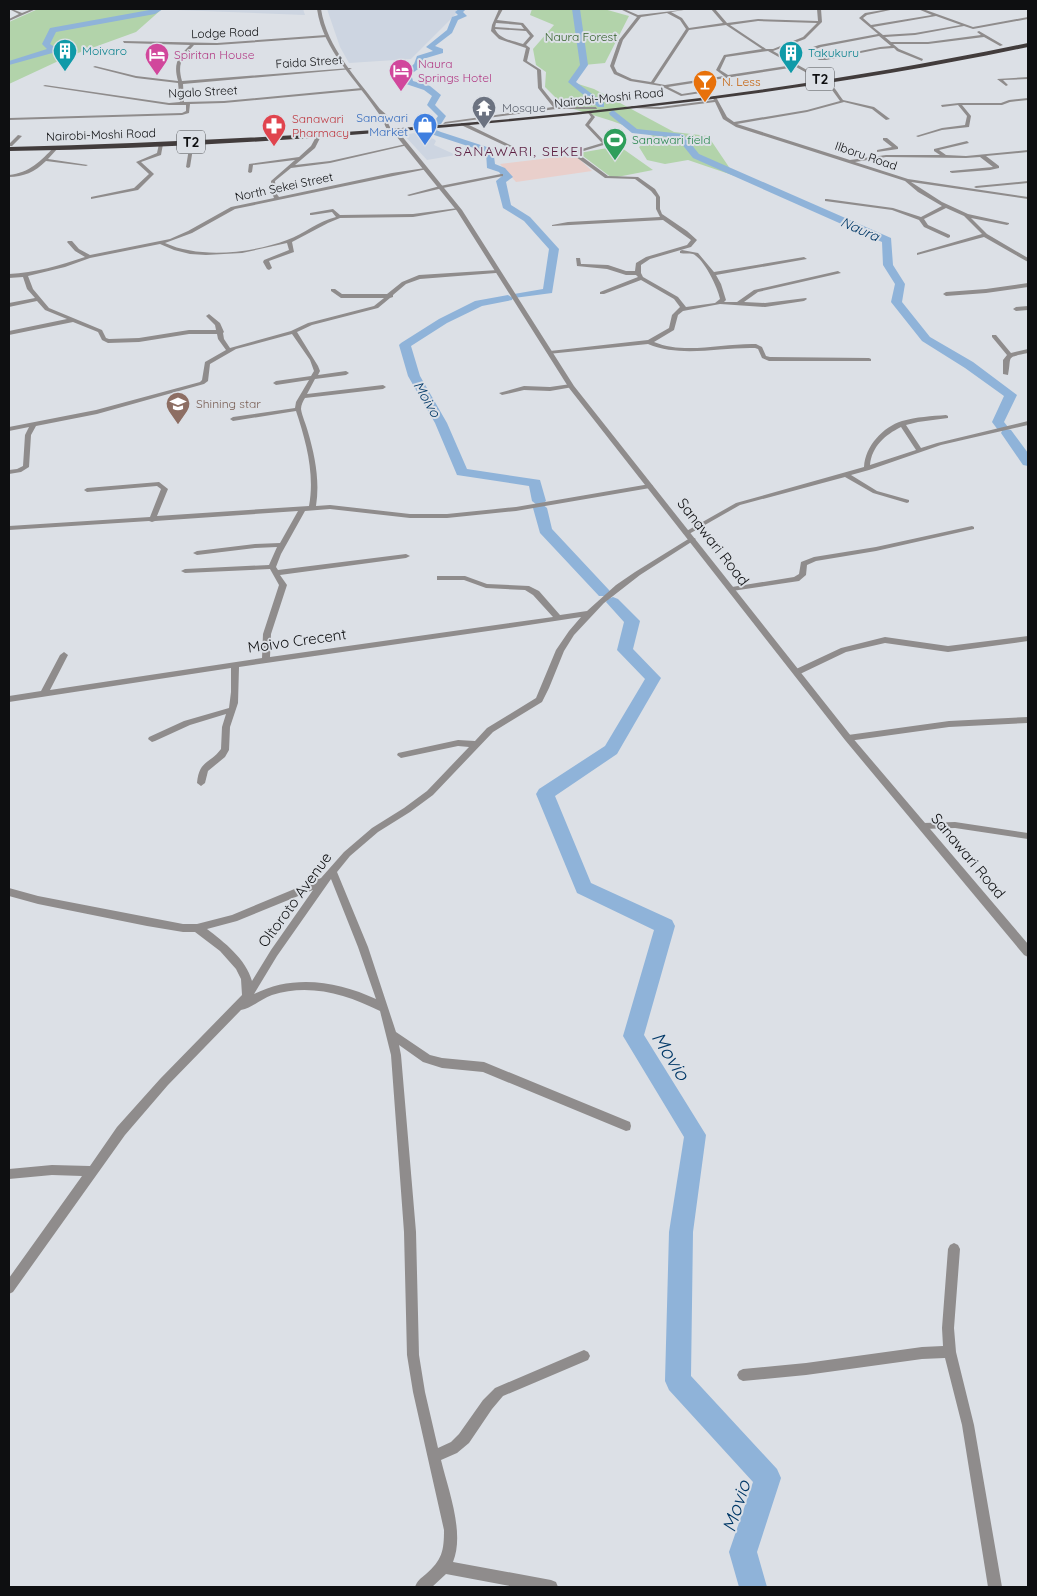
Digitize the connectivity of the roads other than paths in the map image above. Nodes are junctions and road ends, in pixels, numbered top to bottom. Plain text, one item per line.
1 (10, 9) edge
2 (34, 9) edge
3 (316, 9) edge
4 (319, 9) edge
5 (502, 9) edge
6 (622, 9) edge
7 (688, 9) edge
8 (713, 9) edge
9 (819, 9) edge
10 (893, 9) edge
11 (920, 9) edge
12 (667, 12) junction
13 (21, 14) junction
14 (937, 15) junction
15 (639, 16) junction
16 (1028, 18) edge
17 (9, 20) edge
18 (496, 21) junction
19 (820, 22) junction
20 (321, 23) junction
21 (725, 23) junction
22 (870, 26) junction
23 (964, 26) junction
24 (492, 28) junction
25 (976, 28) junction
26 (689, 29) junction
27 (528, 30) junction
28 (915, 34) junction
29 (880, 35) junction
30 (326, 36) junction
31 (984, 36) junction
32 (124, 42) dead end
33 (928, 43) junction
34 (1028, 43) edge
35 (193, 44) junction
36 (890, 44) junction
37 (524, 45) junction
38 (1001, 45) dead end
39 (894, 47) junction
40 (769, 49) junction
41 (922, 60) dead end
42 (796, 66) junction
43 (95, 67) dead end
44 (350, 69) junction
45 (727, 76) junction
46 (1028, 78) edge
47 (821, 79) junction
48 (179, 82) junction
49 (652, 83) junction
50 (828, 84) dead end
51 (1006, 85) dead end
52 (45, 86) dead end
53 (665, 86) junction
54 (362, 89) junction
55 (713, 98) junction
56 (1028, 99) edge
57 (1020, 100) junction
58 (843, 101) junction
59 (182, 104) junction
60 (188, 104) junction
61 (959, 104) junction
62 (942, 106) dead end
63 (1027, 106) dead end
64 (556, 108) junction
65 (596, 108) junction
66 (588, 112) junction
67 (9, 119) edge
68 (888, 119) dead end
69 (445, 123) junction
70 (733, 123) junction
71 (463, 124) junction
72 (391, 127) junction
73 (370, 130) junction
74 (20, 136) dead end
75 (319, 136) junction
76 (918, 136) dead end
77 (885, 139) dead end
78 (192, 142) junction
79 (967, 142) dead end
80 (161, 144) junction
81 (9, 146) edge
82 (406, 146) junction
83 (510, 146) dead end
84 (56, 148) junction
85 (1028, 151) edge
86 (982, 156) junction
87 (872, 157) junction
88 (946, 157) junction
89 (301, 158) junction
90 (45, 160) junction
91 (850, 161) junction
92 (86, 165) dead end
93 (188, 167) dead end
94 (289, 167) junction
95 (425, 169) junction
96 (9, 171) edge
97 (250, 172) dead end
98 (952, 172) dead end
99 (23, 174) junction
100 (9, 176) edge
101 (501, 176) dead end
102 (36, 177) dead end
103 (906, 180) junction
104 (1028, 182) edge
105 (440, 188) junction
106 (962, 188) junction
107 (409, 195) dead end
108 (93, 198) dead end
109 (277, 198) junction
110 (1028, 198) edge
111 (827, 200) dead end
112 (946, 206) junction
113 (458, 209) junction
114 (312, 214) dead end
115 (966, 215) junction
116 (339, 217) junction
117 (664, 218) junction
118 (921, 219) junction
119 (1007, 224) dead end
120 (554, 225) dead end
121 (985, 235) junction
122 (948, 236) dead end
123 (289, 241) junction
124 (70, 242) dead end
125 (162, 243) junction
126 (672, 251) junction
127 (919, 254) dead end
128 (88, 257) junction
129 (578, 259) dead end
130 (804, 259) dead end
131 (1028, 260) edge
132 (269, 268) dead end
133 (496, 270) junction
134 (838, 273) dead end
135 (713, 274) junction
136 (25, 275) junction
137 (9, 276) edge
138 (640, 276) junction
139 (1028, 285) edge
140 (333, 290) dead end
141 (602, 293) dead end
142 (946, 294) dead end
143 (391, 296) junction
144 (38, 299) junction
145 (804, 300) dead end
146 (721, 303) junction
147 (738, 304) junction
148 (9, 305) edge
149 (1028, 308) edge
150 (682, 309) junction
151 (1016, 309) dead end
152 (209, 316) dead end
153 (73, 320) junction
154 (220, 332) junction
155 (294, 332) junction
156 (9, 333) edge
157 (994, 336) dead end
158 (649, 342) junction
159 (229, 350) junction
160 (1028, 350) edge
161 (550, 354) junction
162 (1010, 355) junction
163 (869, 360) dead end
164 (346, 373) dead end
165 (1006, 374) dead end
166 (314, 378) junction
167 (276, 383) dead end
168 (571, 386) junction
169 (383, 387) dead end
170 (502, 393) dead end
171 (303, 396) junction
172 (298, 409) junction
173 (946, 417) dead end
174 (233, 419) dead end
175 (902, 422) junction
176 (1028, 423) edge
177 (33, 425) junction
178 (9, 429) edge
179 (920, 451) junction
180 (867, 469) junction
181 (9, 472) edge
182 (846, 475) junction
183 (650, 486) junction
184 (87, 490) dead end
185 (907, 501) dead end
186 (303, 508) junction
187 (312, 508) junction
188 (152, 520) junction
189 (9, 528) edge
190 (972, 528) dead end
191 (689, 536) junction
192 (283, 545) junction
193 (197, 553) dead end
194 (406, 556) dead end
195 (273, 570) junction
196 (185, 571) dead end
197 (440, 578) dead end
198 (732, 589) junction
199 (590, 613) junction
200 (558, 618) junction
201 (1028, 639) edge
202 (64, 654) dead end
203 (266, 660) junction
204 (235, 665) junction
205 (797, 672) junction
206 (44, 693) junction
207 (9, 699) edge
208 (232, 710) junction
209 (1028, 720) edge
210 (848, 738) junction
211 (152, 740) dead end
212 (476, 744) junction
213 (401, 755) dead end
214 (202, 782) dead end
215 (923, 826) junction
216 (1028, 836) edge
217 (332, 871) junction
218 (324, 881) junction
219 (9, 892) edge
220 (197, 928) junction
221 (1028, 952) edge
222 (247, 997) junction
223 (383, 1008) junction
224 (234, 1010) junction
225 (391, 1034) junction
226 (626, 1126) dead end
227 (92, 1171) junction
228 (9, 1174) edge
229 (954, 1248) dead end
230 (9, 1288) edge
231 (950, 1352) junction
232 (584, 1356) dead end
233 (743, 1375) dead end
234 (433, 1456) junction
235 (445, 1567) junction
236 (422, 1587) edge
237 (551, 1587) edge
238 (995, 1587) edge

1 - 13 street
2 - 13 street
3 - 20 street
4 - 20 street
5 - 18 street
6 - 15 street
7 - 12 street
8 - 21 street
9 - 19 street
10 - 22 street
11 - 14 street
12 - 15 street
12 - 26 street
13 - 17 street
14 - 22 street
14 - 23 street
15 - 49 street
16 - 25 street
18 - 24 street
18 - 27 street
19 - 21 street
19 - 40 street
20 - 30 street, Sanawari Road
21 - 26 street
21 - 40 street
22 - 29 street
23 - 25 street
23 - 28 street
24 - 27 street
24 - 37 street
25 - 31 street
26 - 49 street
27 - 37 street
28 - 29 street
28 - 33 street
29 - 36 street
29 - 39 street
30 - 35 street, Lodge Road
30 - 44 street, Sanawari Road
31 - 33 street
31 - 38 street
32 - 35 street, Lodge Road
33 - 36 street
34 - 47 highway, Nairobi-Moshi Road / T2
34 - 55 highway, Nairobi-Moshi Road / T2
35 - 48 street
36 - 39 street
37 - 64 street
39 - 41 street
40 - 42 street
40 - 45 street
42 - 45 street
42 - 47 street
43 - 48 street, Faida Street
44 - 48 street, Faida Street
44 - 54 street, Sanawari Road
45 - 53 street
46 - 51 street
47 - 55 highway, Nairobi-Moshi Road / T2
48 - 59 street
49 - 53 street
50 - 58 street
52 - 59 street, Ngalo Street
53 - 55 street
54 - 60 street, Ngalo Street
54 - 72 street, Sanawari Road
55 - 65 highway, Nairobi-Moshi Road / T2
55 - 66 highway, Nairobi-Moshi Road / T2
55 - 70 street
56 - 57 street
57 - 61 street
57 - 63 street
58 - 68 street
58 - 70 street
59 - 60 street, Ngalo Street
60 - 67 street
61 - 62 street
61 - 76 street
64 - 65 street
64 - 69 street
65 - 69 highway, Nairobi-Moshi Road / T2
66 - 71 highway, Nairobi-Moshi Road / T2
66 - 117 street
69 - 72 highway, Nairobi-Moshi Road / T2
70 - 91 street, Ilboru Road
71 - 72 highway, Nairobi-Moshi Road / T2
71 - 83 street
72 - 73 highway, Nairobi-Moshi Road / T2
72 - 73 highway
72 - 82 street, Sanawari Road
73 - 75 highway, Nairobi-Moshi Road / T2
73 - 81 highway, Nairobi-Moshi Road / T2
74 - 81 street
75 - 78 highway, Nairobi-Moshi Road / T2
75 - 89 street
77 - 87 street
78 - 80 highway, Nairobi-Moshi Road / T2
78 - 93 street
79 - 88 street
80 - 84 highway, Nairobi-Moshi Road / T2
80 - 108 street
81 - 84 highway, Nairobi-Moshi Road / T2
82 - 94 street
82 - 95 street, Sanawari Road
84 - 90 street
85 - 86 street
86 - 88 street
86 - 98 street
87 - 88 street
87 - 91 street
89 - 94 street
89 - 97 street
90 - 92 street
90 - 99 street
91 - 103 street, Ilboru Road
94 - 109 street
95 - 105 street, Sanawari Road
95 - 109 street, North Sekei Street
96 - 99 street
99 - 100 street
99 - 102 street
101 - 105 street
103 - 106 street, Ilboru Road
103 - 112 street
104 - 106 street
105 - 107 street
105 - 113 street, Sanawari Road
106 - 110 street, Ilboru Road
109 - 125 street, North Sekei Street
111 - 118 street
112 - 115 street
112 - 118 street
113 - 116 street
113 - 133 street, Sanawari Road
114 - 116 street
115 - 119 street
115 - 121 street
116 - 123 street
117 - 120 street
117 - 126 street
118 - 122 street
121 - 127 street
121 - 131 street
123 - 125 street
123 - 132 street
124 - 128 street
125 - 128 street, North Sekei Street
126 - 135 street
126 - 138 street
128 - 136 street, North Sekei Street
129 - 138 street
130 - 135 street
133 - 143 street
133 - 161 street, Sanawari Road
134 - 147 street
135 - 146 street
136 - 137 street, North Sekei Street
136 - 144 street
138 - 141 street
138 - 150 street
139 - 142 street
140 - 143 street
143 - 155 street
144 - 148 street
144 - 153 street
145 - 147 street
146 - 147 street
146 - 150 street
149 - 151 street
150 - 158 street
152 - 154 street
153 - 154 street
153 - 156 street
154 - 159 street
155 - 159 street
155 - 166 street
157 - 162 street
158 - 161 street
158 - 163 street
159 - 177 street
160 - 162 street
161 - 168 street, Sanawari Road
162 - 165 street
164 - 166 street
166 - 167 street
166 - 171 street
168 - 170 street
168 - 183 street, Sanawari Road
169 - 171 street
171 - 172 street
172 - 174 street
172 - 187 street
173 - 175 street
175 - 179 street
175 - 180 street
176 - 179 street, Oltoroto Avenue
177 - 178 street
177 - 181 street
179 - 180 street, Oltoroto Avenue
180 - 182 street, Oltoroto Avenue
182 - 185 street
182 - 191 street, Oltoroto Avenue
183 - 187 street
183 - 191 street, Sanawari Road
184 - 188 street
186 - 187 street
186 - 188 street
186 - 192 street
188 - 189 street
190 - 198 street
191 - 198 street, Sanawari Road
191 - 199 street, Oltoroto Avenue
192 - 193 street
192 - 195 street
194 - 195 street
195 - 196 street
195 - 203 street
197 - 200 street
198 - 205 street, Sanawari Road
199 - 200 street, Moivo Crecent
199 - 212 street, Oltoroto Avenue
200 - 203 street, Moivo Crecent
201 - 205 street
202 - 206 street
203 - 204 street, Moivo Crecent
204 - 206 street, Moivo Crecent
204 - 208 street
205 - 210 street, Sanawari Road
206 - 207 street, Moivo Crecent
208 - 211 street
208 - 214 street
209 - 210 street
210 - 215 street, Sanawari Road
212 - 213 street
212 - 217 street, Oltoroto Avenue
215 - 216 street
215 - 221 street, Sanawari Road
217 - 218 street, Oltoroto Avenue
217 - 223 street
218 - 220 street
218 - 222 street, Oltoroto Avenue
219 - 220 street
220 - 222 street
222 - 224 street, Oltoroto Avenue
223 - 224 street
223 - 225 street
224 - 227 street, Oltoroto Avenue
225 - 226 street
225 - 234 street
227 - 228 street
227 - 230 street, Oltoroto Avenue
229 - 231 street
231 - 233 street
231 - 238 street
232 - 234 street
234 - 235 street
235 - 236 street
235 - 237 street

